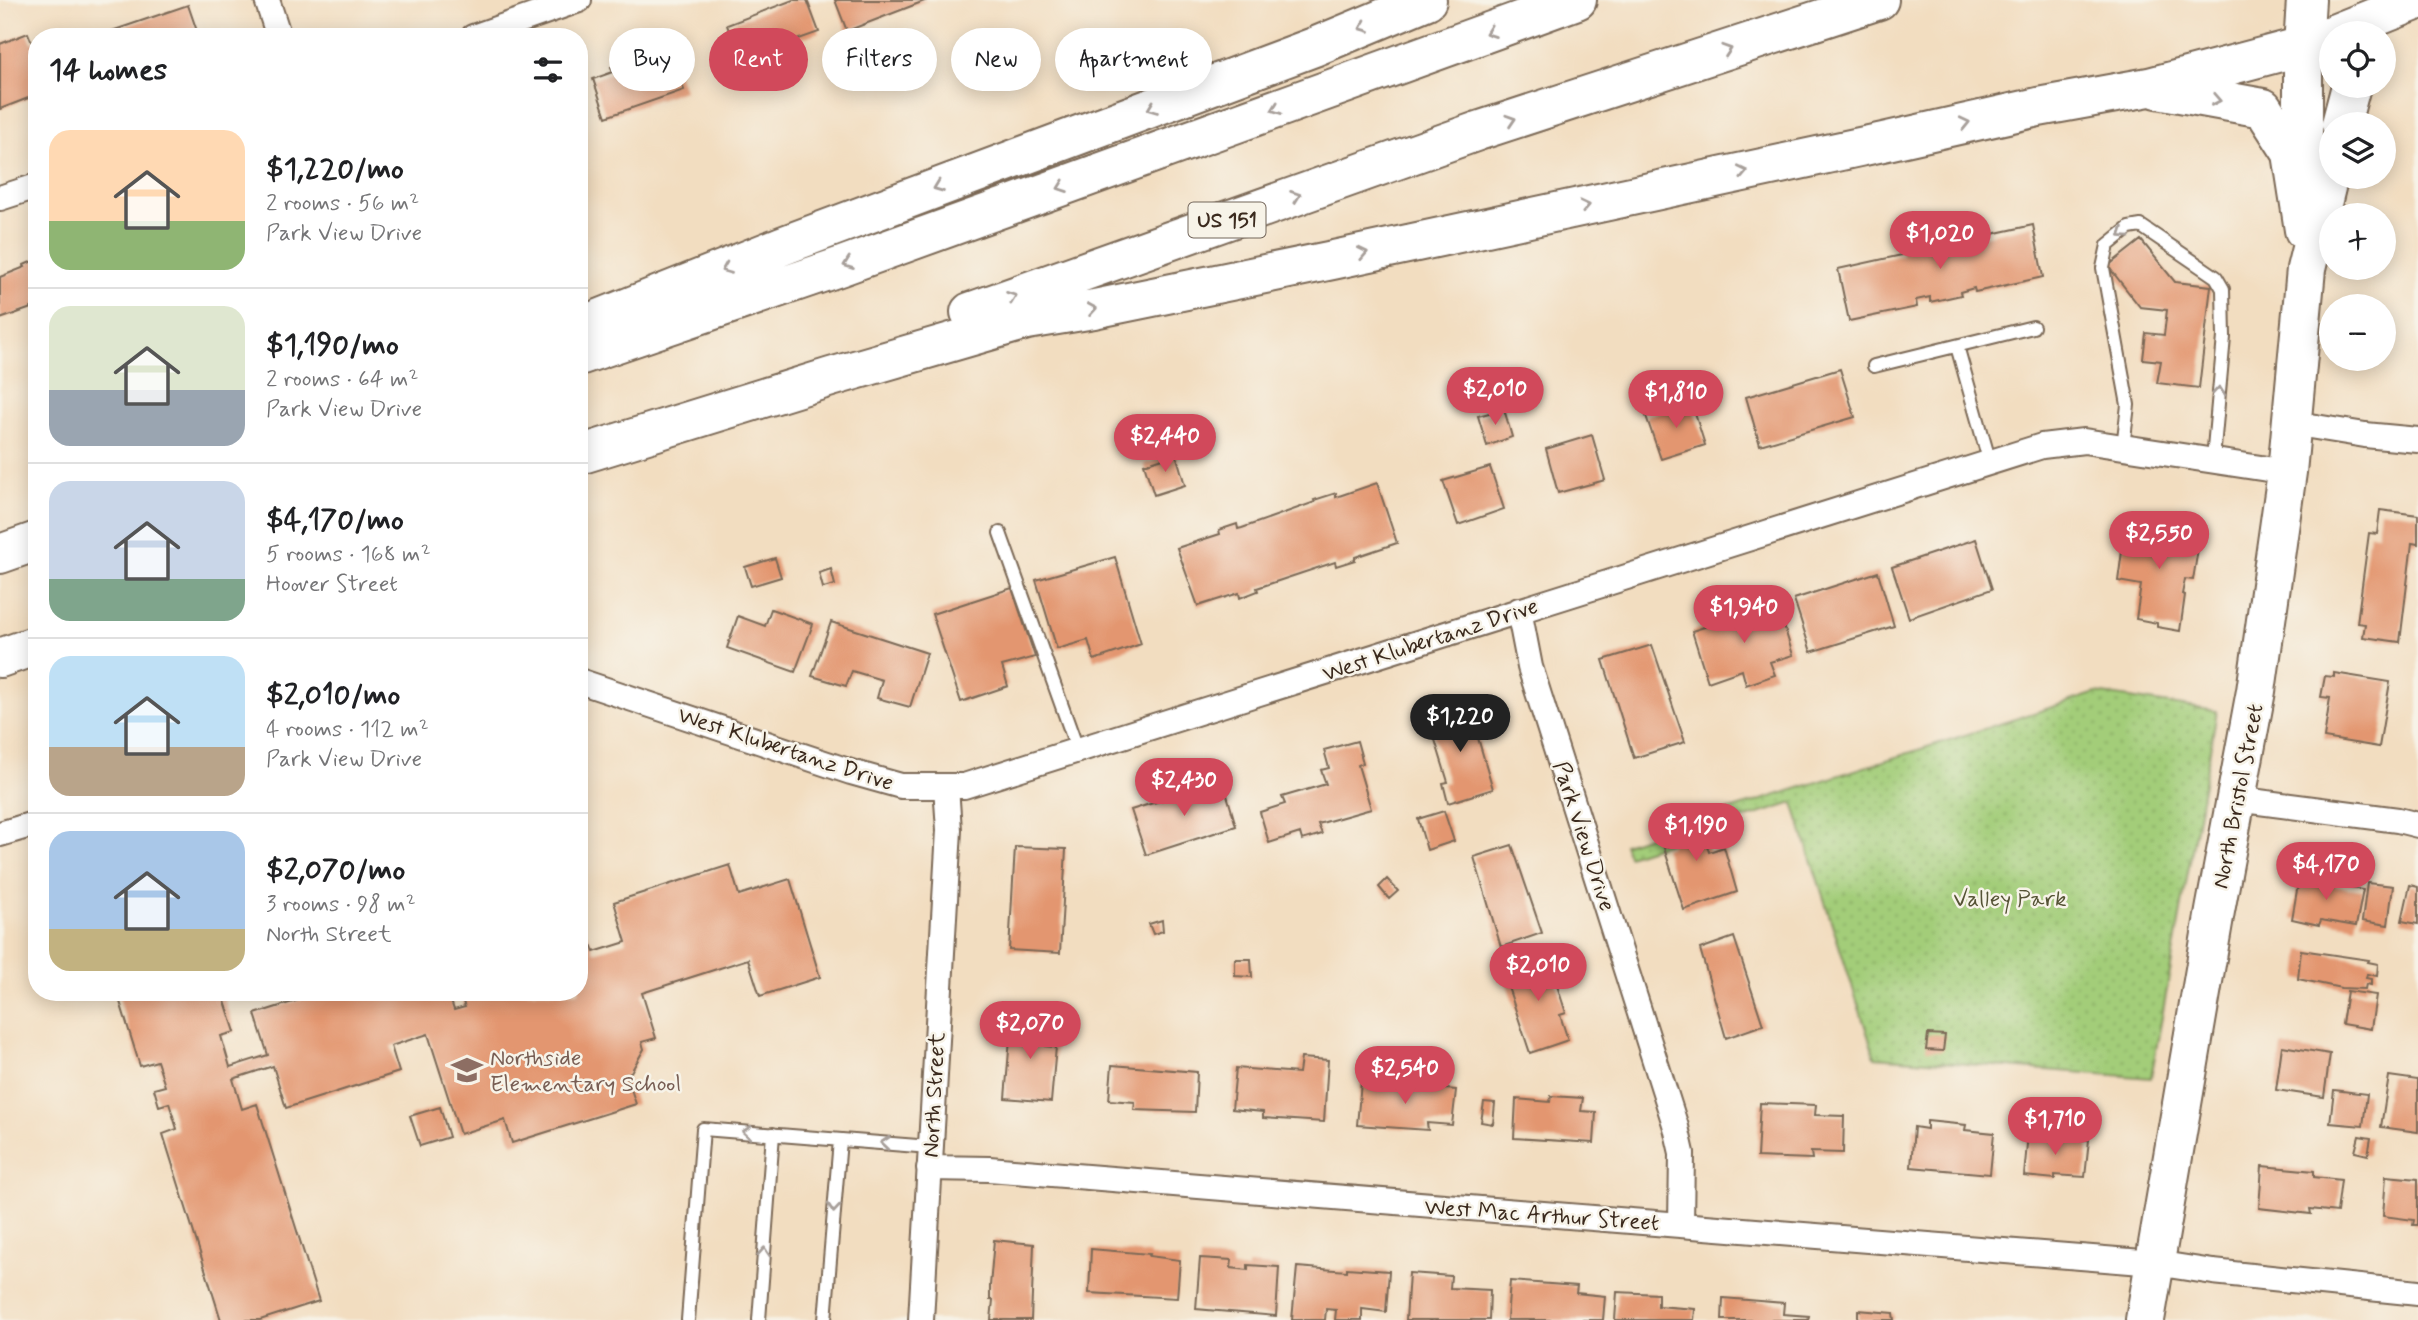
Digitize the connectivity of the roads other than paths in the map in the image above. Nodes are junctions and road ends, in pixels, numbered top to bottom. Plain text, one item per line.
1 (267, 0) edge
2 (579, 0) edge
3 (1427, 0) edge
4 (1577, 0) edge
5 (1879, 0) edge
6 (2306, 0) edge
7 (2418, 0) edge
8 (2335, 21) edge
9 (2363, 21) edge
10 (276, 28) edge
11 (499, 28) edge
12 (2319, 36) edge
13 (2149, 87) junction
14 (2331, 98) edge
15 (28, 189) edge
16 (2326, 189) edge
17 (0, 198) edge
18 (2304, 230) junction
19 (2306, 269) junction
20 (588, 323) edge
21 (2033, 327) dead end
22 (1957, 346) junction
23 (588, 353) edge
24 (1874, 366) dead end
25 (2291, 423) junction
26 (2418, 440) edge
27 (2123, 447) junction
28 (588, 451) edge
29 (588, 451) edge
30 (2213, 459) junction
31 (1990, 463) junction
32 (2287, 472) junction
33 (1000, 533) dead end
34 (28, 544) edge
35 (0, 554) edge
36 (1519, 610) junction
37 (28, 648) edge
38 (0, 658) edge
39 (588, 684) edge
40 (1078, 751) junction
41 (946, 786) junction
42 (2236, 799) junction
43 (2418, 825) edge
44 (28, 826) edge
45 (0, 834) edge
46 (773, 1134) junction
47 (840, 1140) junction
48 (930, 1157) junction
49 (1681, 1225) junction
50 (2155, 1263) junction
51 (2418, 1293) edge
52 (688, 1320) edge
53 (759, 1320) edge
54 (825, 1320) edge
55 (921, 1320) edge
56 (2145, 1320) edge

1 - 10 street
2 - 11 street
3 -> 20 main road
4 -> 23 main road
28 -> 5 main road, US 151
6 - 8 main road, North Bristol Street
7 - 9 main road
12 - 13 main road
13 -> 18 main road
29 -> 13 main road
14 - 18 main road, North Bristol Street
15 - 17 street
16 - 19 main road, North Bristol Street
18 - 19 main road, North Bristol Street
19 - 25 main road, North Bristol Street
21 - 22 lane
22 - 24 lane
22 - 31 lane
25 - 26 street
25 - 32 main road, North Bristol Street
27 - 30 street, West Klubertanz Drive
30 -> 27 lane
27 - 31 street, West Klubertanz Drive
30 - 32 street, West Klubertanz Drive
31 - 36 street, West Klubertanz Drive
32 - 42 main road, North Bristol Street
33 - 40 lane
34 - 35 main road
36 - 40 street, West Klubertanz Drive
36 - 49 street, Park View Drive
37 - 38 main road
39 - 41 street, West Klubertanz Drive
40 - 41 street, West Klubertanz Drive
41 - 48 street, North Street
42 - 43 street
42 - 50 main road, North Bristol Street
44 - 45 street
46 - 47 lane
46 -> 52 lane
53 -> 46 lane
48 -> 47 lane
47 -> 54 lane
48 - 49 street, West Mac Arthur Street
48 - 55 street, North Street
49 - 50 street, West Mac Arthur Street
50 - 51 street, West Mac Arthur Street
50 - 56 main road, North Bristol Street

